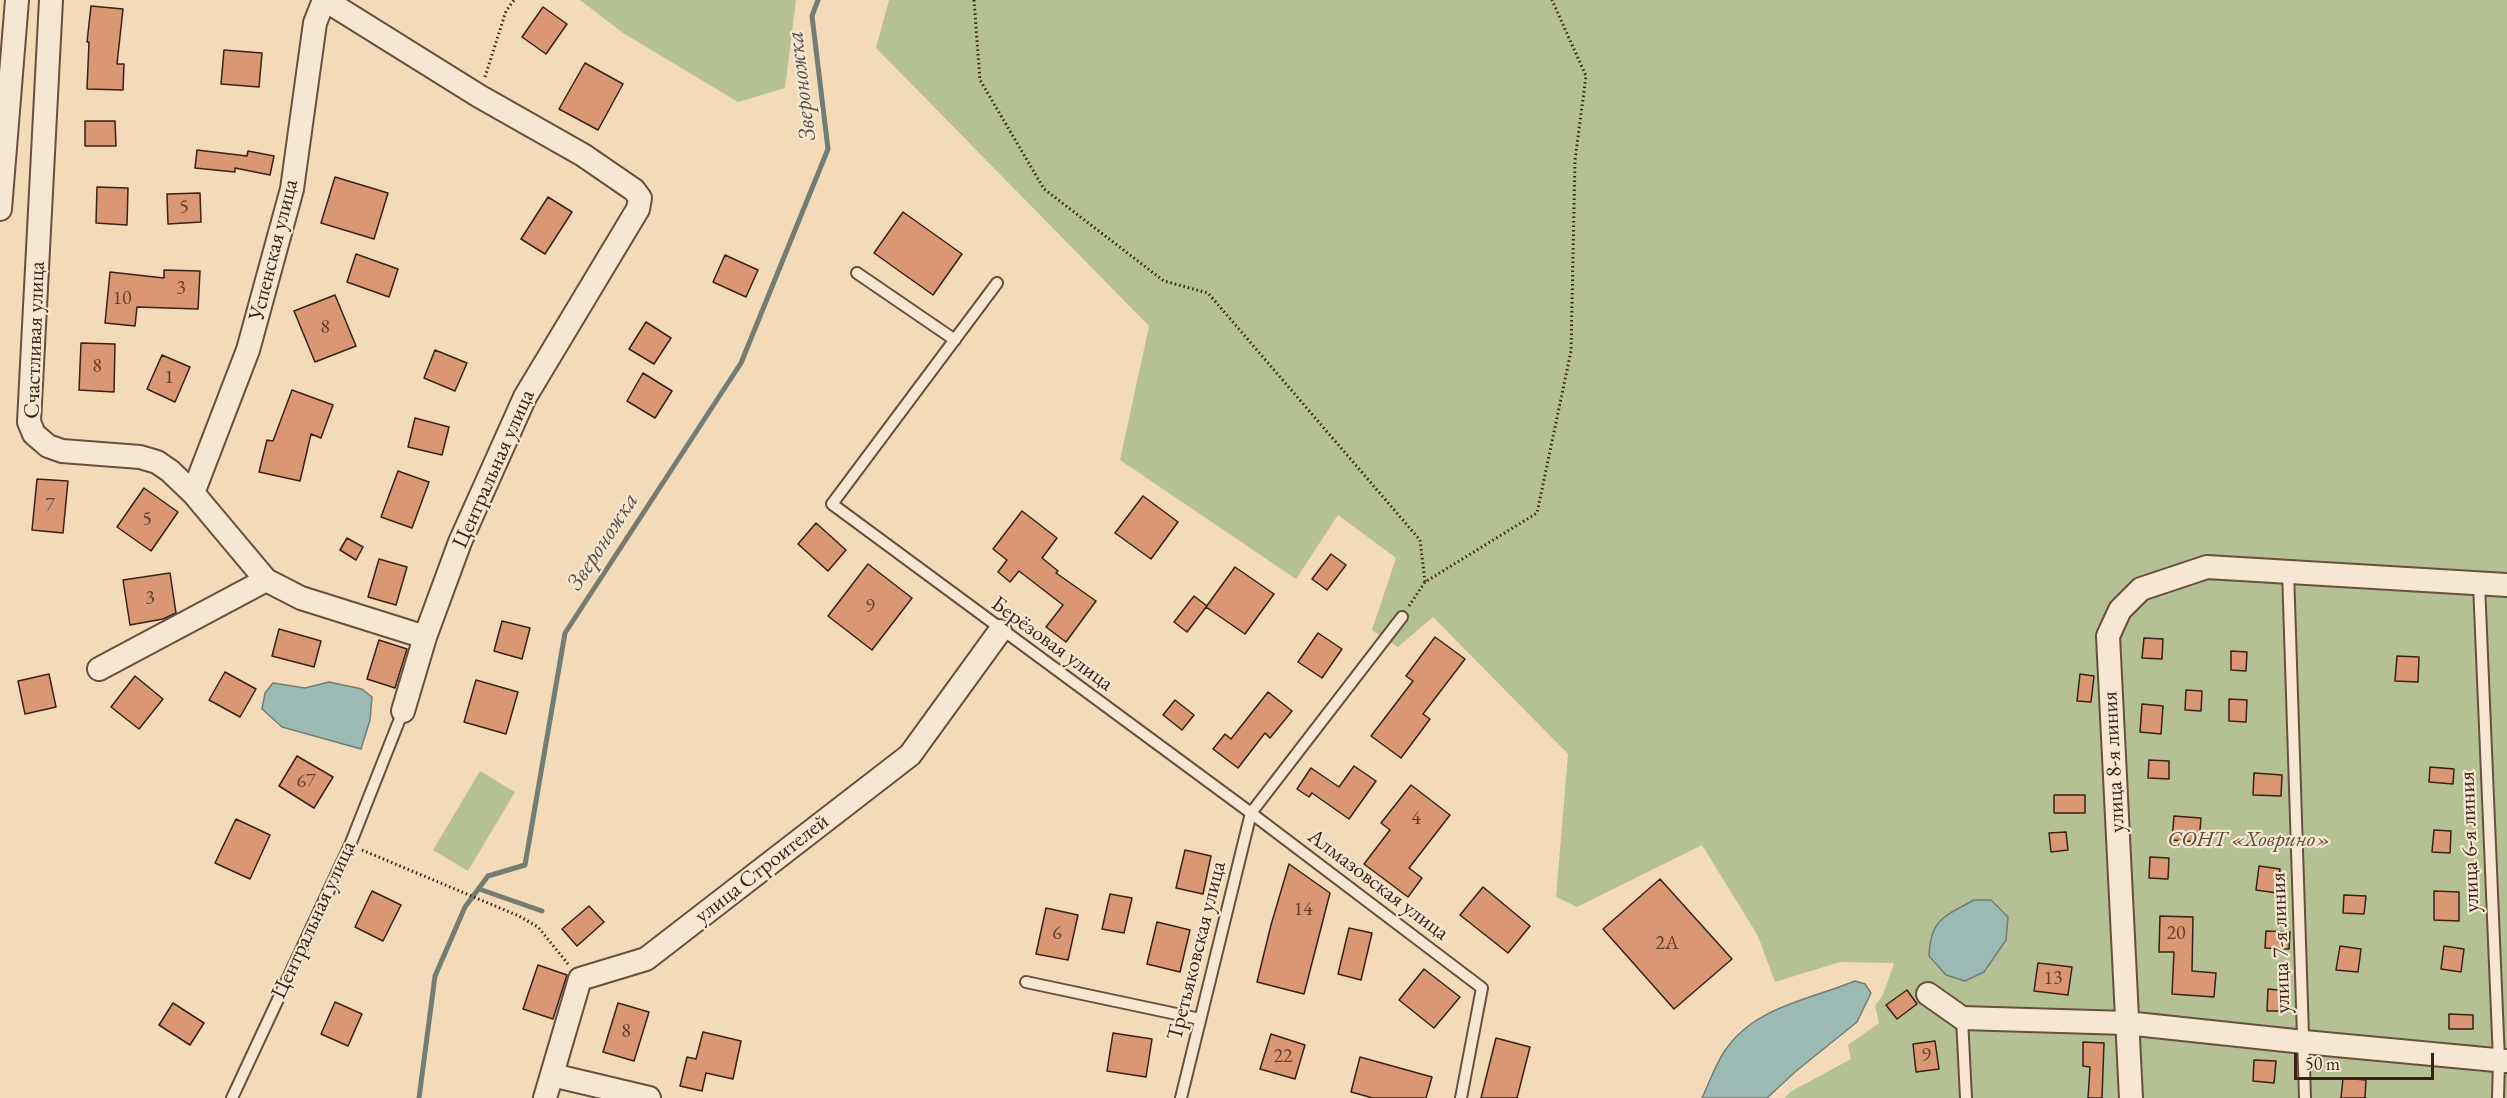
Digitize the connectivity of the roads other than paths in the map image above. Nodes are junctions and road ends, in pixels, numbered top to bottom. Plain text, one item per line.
1 (17, 0) edge
2 (51, 0) edge
3 (325, 0) edge
4 (0, 209) edge
5 (858, 273) dead end
6 (997, 283) dead end
7 (955, 340) junction
8 (193, 493) junction
9 (2288, 570) junction
10 (266, 580) junction
11 (2479, 584) junction
12 (2507, 585) edge
13 (1402, 617) road end
14 (1000, 631) junction
15 (425, 638) junction
16 (99, 669) dead end
17 (403, 711) joint
18 (1251, 813) junction
19 (1026, 982) dead end
20 (1928, 994) dead end
21 (1962, 1018) junction
22 (1200, 1019) junction
23 (2127, 1023) junction
24 (2304, 1042) junction
25 (2503, 1060) edge
26 (552, 1076) junction
27 (232, 1098) edge
28 (545, 1098) edge
29 (649, 1098) edge
30 (1181, 1098) edge
31 (1461, 1098) edge
32 (1965, 1098) edge
33 (2130, 1098) edge
34 (2305, 1098) edge
35 (2498, 1098) edge

1 - 4 street
2 - 8 street, Счастливая улица
3 - 8 street, Успенская улица
3 - 15 street, Центральная улица
5 - 7 lane
6 - 7 lane
7 - 14 lane, Берёзовая улица
8 - 10 street, Счастливая улица
9 - 11 street, улица 8-я линия
9 - 23 street, улица 8-я линия
9 - 24 lane, улица 7-я линия
10 - 15 street, Счастливая улица
10 - 16 street
11 - 12 street, улица 8-я линия
11 - 25 lane, улица 6-я линия
13 - 18 lane
14 - 18 lane, Берёзовая улица
14 - 26 street, улица Строителей
15 - 17 street, Центральная улица
17 - 27 lane, Центральная улица
18 - 22 lane, Третьяковская улица
18 - 31 lane, Алмазовская улица
19 - 22 lane
20 - 21 street
21 - 23 street
21 - 32 lane
22 - 30 lane, Третьяковская улица
23 - 24 street
23 - 33 street, улица 8-я линия
24 - 25 street
24 - 34 lane, улица 7-я линия
25 - 35 lane, улица 6-я линия
26 - 28 street
26 - 29 street

